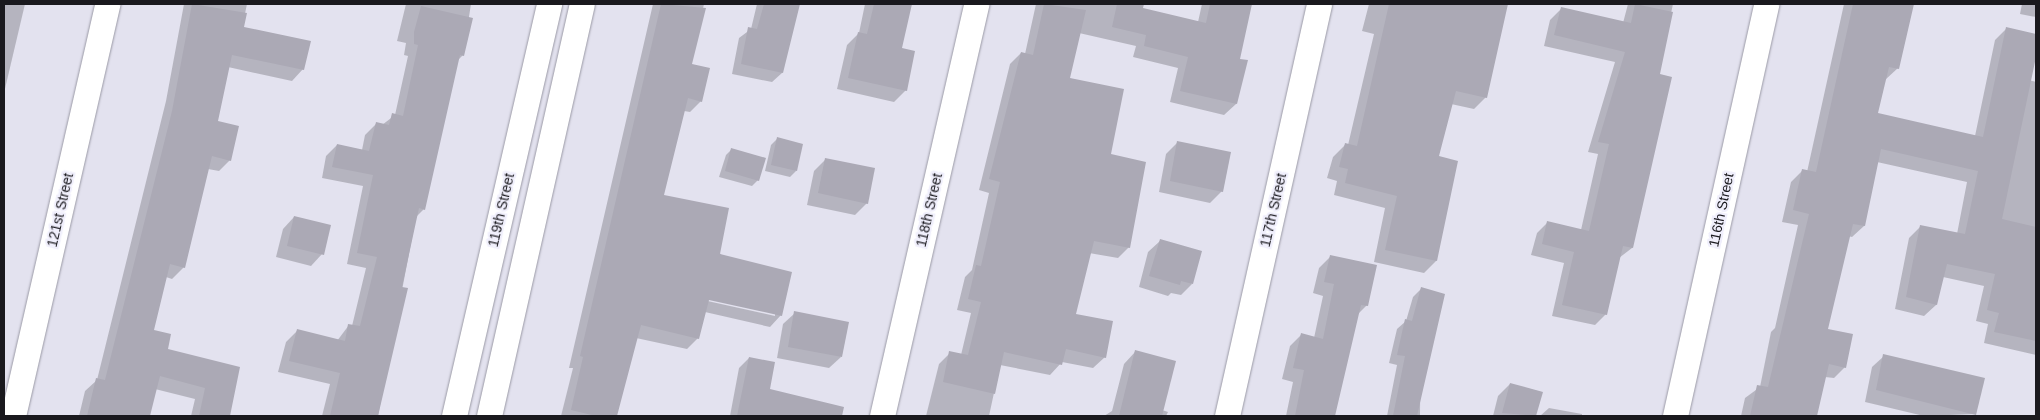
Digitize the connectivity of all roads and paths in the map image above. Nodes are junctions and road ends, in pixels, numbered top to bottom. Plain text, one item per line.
1 (107, 4) edge
2 (549, 4) edge
3 (582, 4) edge
4 (976, 4) edge
5 (1319, 4) edge
6 (1766, 4) edge
7 (13, 416) edge
8 (454, 416) edge
9 (489, 416) edge
10 (882, 416) edge
11 (1227, 416) edge
12 (1675, 416) edge

1 - 7 street, 121st Street
2 - 8 street, 119th Street
3 - 9 street
4 - 10 street, 118th Street
5 - 11 street, 117th Street
6 - 12 street, 116th Street

